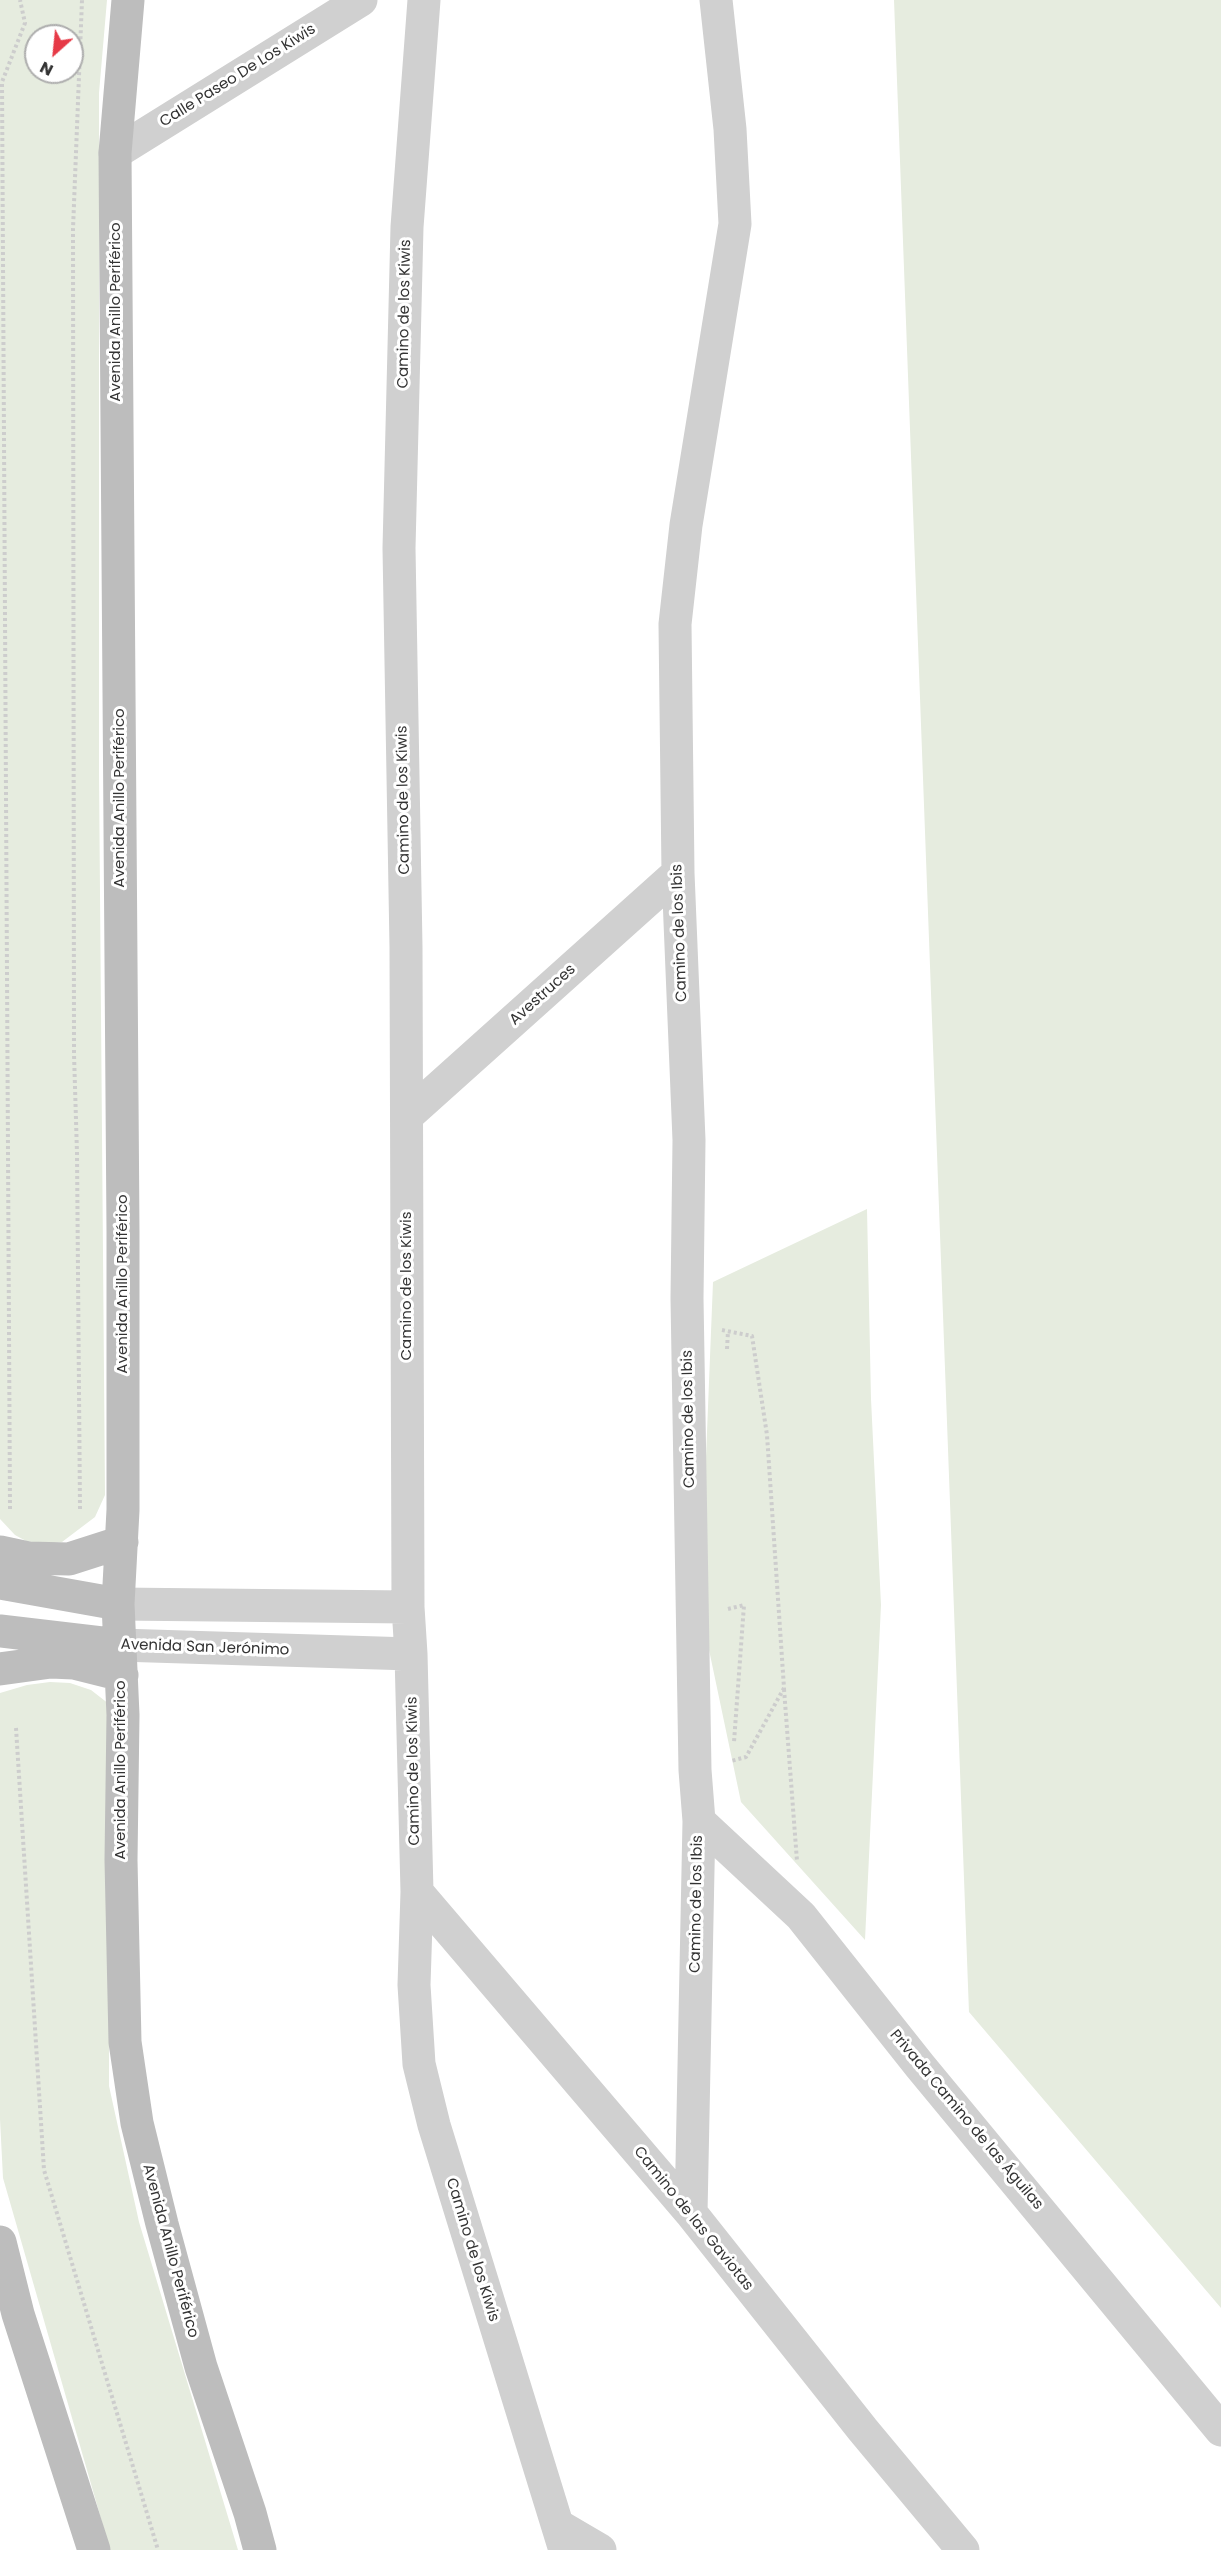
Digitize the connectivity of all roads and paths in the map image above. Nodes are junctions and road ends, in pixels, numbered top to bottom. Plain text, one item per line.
1 (20, 0) edge
2 (82, 0) edge
3 (128, 0) edge
4 (361, 0) edge
5 (424, 0) edge
6 (716, 0) edge
7 (115, 153) junction
8 (1, 169) edge
9 (678, 873) junction
10 (407, 1116) junction
11 (720, 1330) dead end
12 (10, 1509) dead end
13 (80, 1509) dead end
14 (122, 1542) junction
15 (0, 1552) edge
16 (0, 1583) edge
17 (118, 1604) junction
18 (408, 1607) junction
19 (0, 1631) edge
20 (411, 1654) junction
21 (120, 1660) junction
22 (0, 1669) edge
23 (784, 1688) junction
24 (16, 1728) dead end
25 (695, 1770) junction
26 (699, 1821) junction
27 (417, 1892) junction
28 (801, 1916) junction
29 (691, 2213) junction
30 (0, 2242) edge
31 (9, 2315) edge
32 (1221, 2430) edge
33 (562, 2538) edge
34 (94, 2550) edge
35 (158, 2550) edge
36 (260, 2550) edge
37 (600, 2550) edge
38 (963, 2550) edge

1 - 8 path
2 - 13 path
3 - 7 street, Avenida Anillo Periférico
4 - 7 street, Calle Paseo De Los Kiwis
5 - 10 street, Camino de los Kiwis
6 - 9 street, Camino de los Ibis
7 - 14 street, Avenida Anillo Periférico
8 - 12 path
9 - 10 street, Avestruces
9 - 25 street, Camino de los Ibis
10 - 18 street, Camino de los Kiwis
11 - 23 path
14 - 15 street
14 - 17 street, Avenida Anillo Periférico
16 - 17 street
17 - 18 street
17 - 21 street, Avenida Anillo Periférico
18 - 20 street, Camino de los Kiwis
19 - 21 street, Avenida San Jerónimo
20 - 21 street, Avenida San Jerónimo
20 - 27 street, Camino de los Kiwis
21 - 22 street
21 - 36 street, Avenida Anillo Periférico
23 - 25 path
23 - 28 path
24 - 35 path
25 - 26 street, Camino de los Ibis
26 - 28 street, Privada Camino de las Águilas
26 - 29 street, Camino de los Ibis
27 - 29 street, Camino de las Gaviotas
27 - 33 street, Camino de los Kiwis
28 - 32 street, Privada Camino de las Águilas
29 - 38 street, Camino de las Gaviotas
30 - 31 street
31 - 34 street
33 - 37 street

